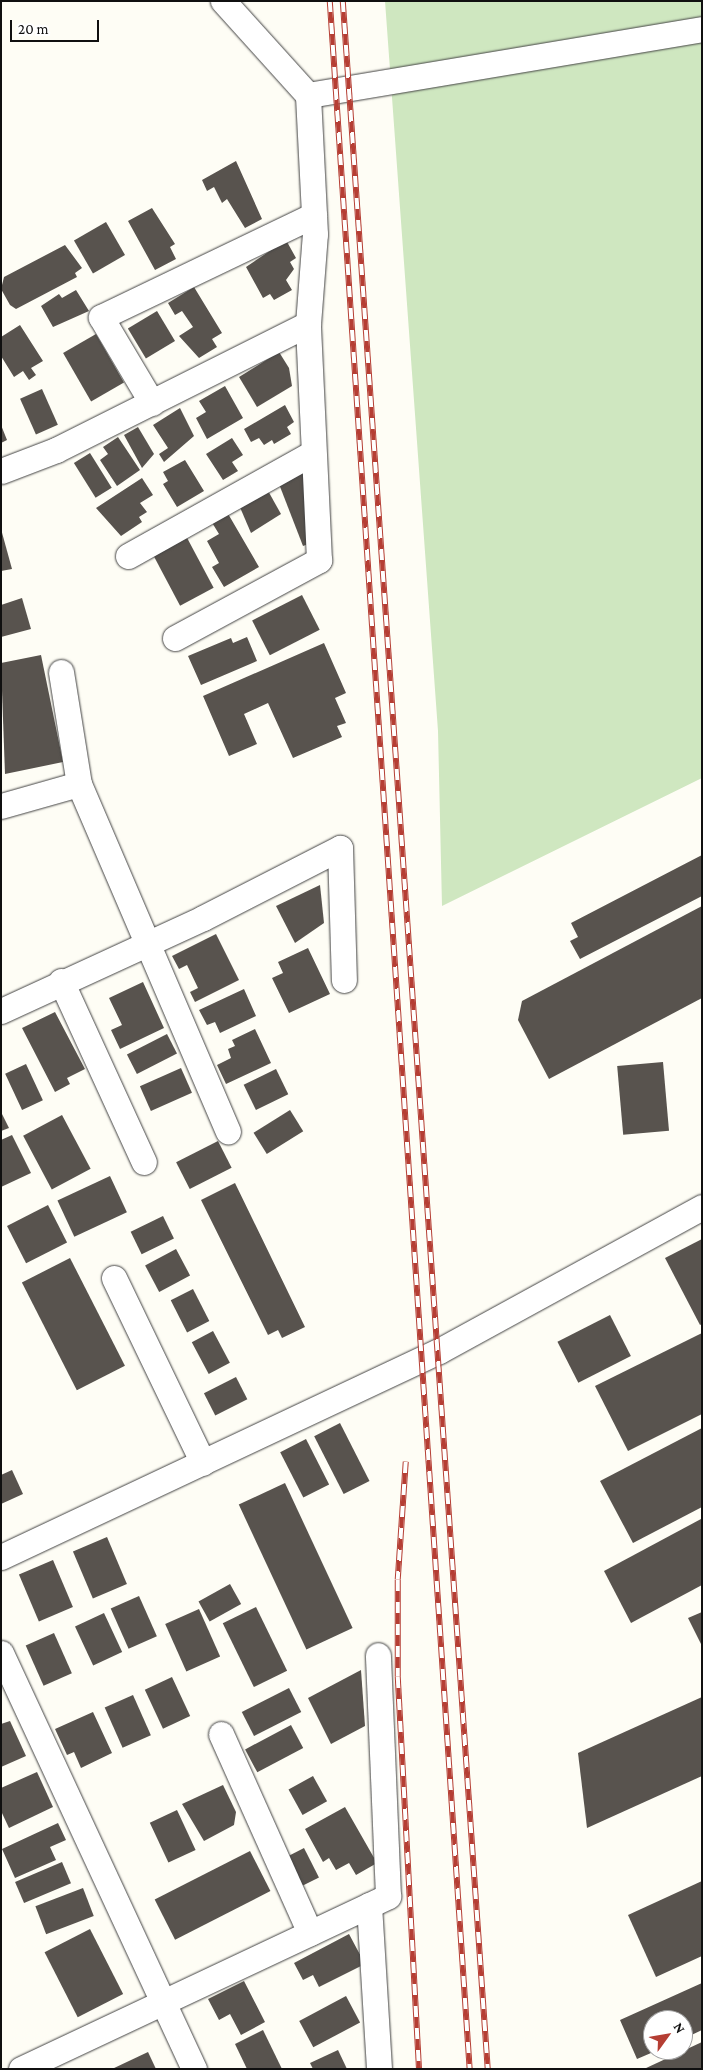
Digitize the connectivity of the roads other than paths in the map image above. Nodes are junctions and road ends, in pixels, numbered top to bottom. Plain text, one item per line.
1 (223, 1) edge
2 (702, 29) edge
3 (308, 95) junction
4 (314, 215) junction
5 (308, 324) junction
6 (152, 403) junction
7 (312, 453) junction
8 (1, 471) edge
9 (128, 556) dead end
10 (175, 638) dead end
11 (61, 672) dead end
12 (79, 784) junction
13 (1, 806) edge
14 (145, 944) junction
15 (344, 980) dead end
16 (61, 981) junction
17 (1, 1011) edge
18 (228, 1131) dead end
19 (144, 1162) dead end
20 (702, 1207) edge
21 (114, 1278) dead end
22 (203, 1463) junction
23 (1, 1558) edge
24 (1, 1653) edge
25 (378, 1655) dead end
26 (221, 1734) dead end
27 (369, 1904) junction
28 (310, 1933) junction
29 (163, 2002) junction
30 (21, 2069) edge
31 (194, 2069) edge
32 (379, 2069) edge

1 - 3 street
2 - 3 street
3 - 4 street
4 - 5 street
4 - 6 street
5 - 6 street
5 - 7 street
6 - 8 street
7 - 9 street
7 - 10 street
11 - 12 street
12 - 13 street
12 - 14 street
14 - 15 street
14 - 16 street
14 - 18 street
16 - 17 street
16 - 19 street
20 - 22 street
21 - 22 street
22 - 23 street
24 - 29 street
25 - 27 street
26 - 28 street
27 - 28 street
27 - 32 street
28 - 29 street
29 - 30 street
29 - 31 street

